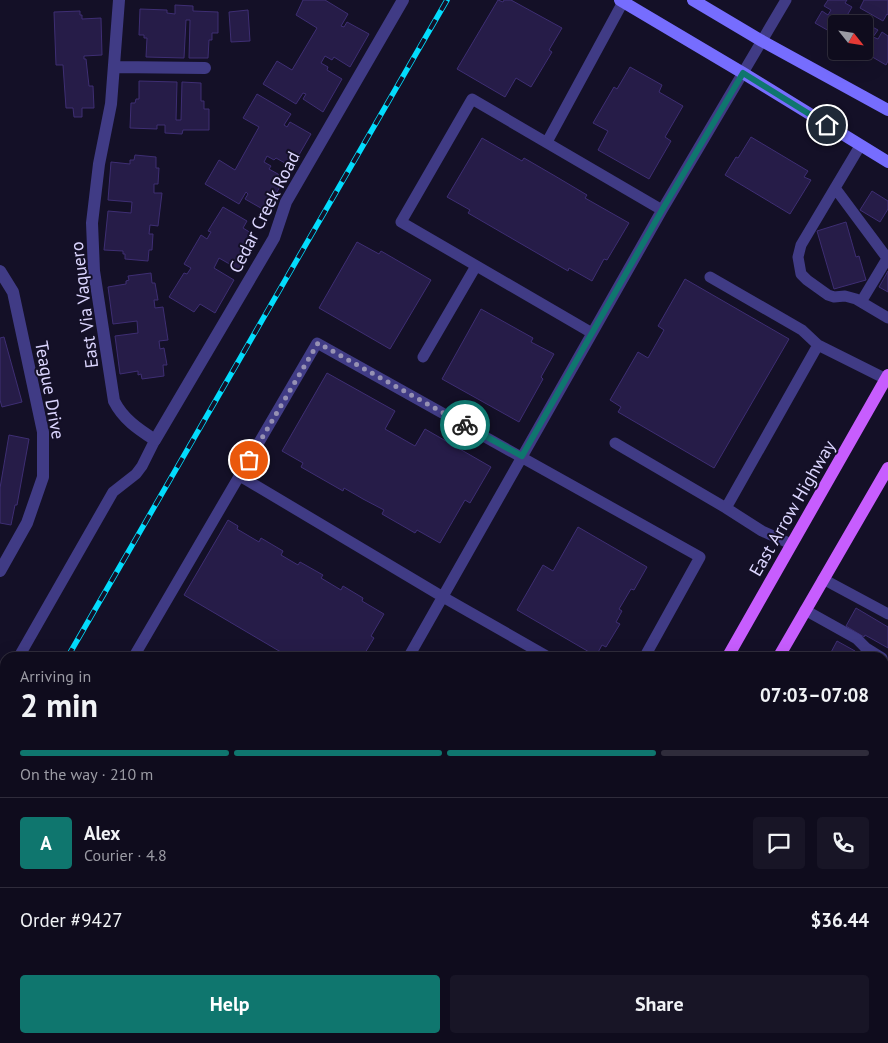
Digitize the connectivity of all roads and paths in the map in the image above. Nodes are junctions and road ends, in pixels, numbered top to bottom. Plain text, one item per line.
1 (119, 0) edge
2 (403, 0) edge
3 (693, 0) edge
4 (786, 0) edge
5 (621, 1) edge
6 (762, 41) junction
7 (115, 67) junction
8 (205, 68) dead end
9 (743, 73) junction
10 (888, 110) edge
11 (547, 142) junction
12 (860, 146) junction
13 (888, 162) edge
14 (835, 188) junction
15 (662, 210) junction
16 (887, 258) edge
17 (476, 266) junction
18 (0, 271) edge
19 (710, 277) dead end
20 (861, 302) junction
21 (888, 318) edge
22 (592, 333) junction
23 (818, 345) junction
24 (423, 357) dead end
25 (887, 377) edge
26 (155, 440) junction
27 (615, 443) dead end
28 (522, 456) junction
29 (888, 468) edge
30 (240, 476) junction
31 (726, 508) junction
32 (791, 544) junction
33 (0, 571) edge
34 (823, 579) junction
35 (443, 597) junction
36 (886, 609) edge
37 (806, 610) junction
38 (22, 652) edge
39 (137, 652) edge
40 (411, 652) edge
41 (539, 652) edge
42 (647, 652) edge
43 (729, 652) edge
44 (782, 652) edge
45 (865, 652) edge

1 - 7 street, East Via Vaquero
2 - 26 street, Cedar Creek Road
3 - 6 street
4 - 6 lane
5 - 9 street
5 - 11 lane
6 - 9 lane
6 - 10 street
7 - 8 street
7 - 26 street, East Via Vaquero
9 - 12 street
9 - 15 lane
11 - 15 lane
11 - 17 lane
12 - 13 street
12 - 14 lane
14 - 16 lane
14 - 20 lane
15 - 22 lane
16 - 20 lane
17 - 22 lane
17 - 24 lane
18 - 33 street, Teague Drive
19 - 23 lane
20 - 21 lane
22 - 28 lane
23 - 25 lane
23 - 31 lane
25 - 32 main road, East Arrow Highway
26 - 38 lane
27 - 31 lane
28 - 30 lane
28 - 35 lane
28 - 42 lane
29 - 34 main road
30 - 35 lane
30 - 39 lane
31 - 32 lane
32 - 43 main road, East Arrow Highway
34 - 36 lane
34 - 37 main road
35 - 40 lane
35 - 41 lane
37 - 44 main road
37 - 45 lane

